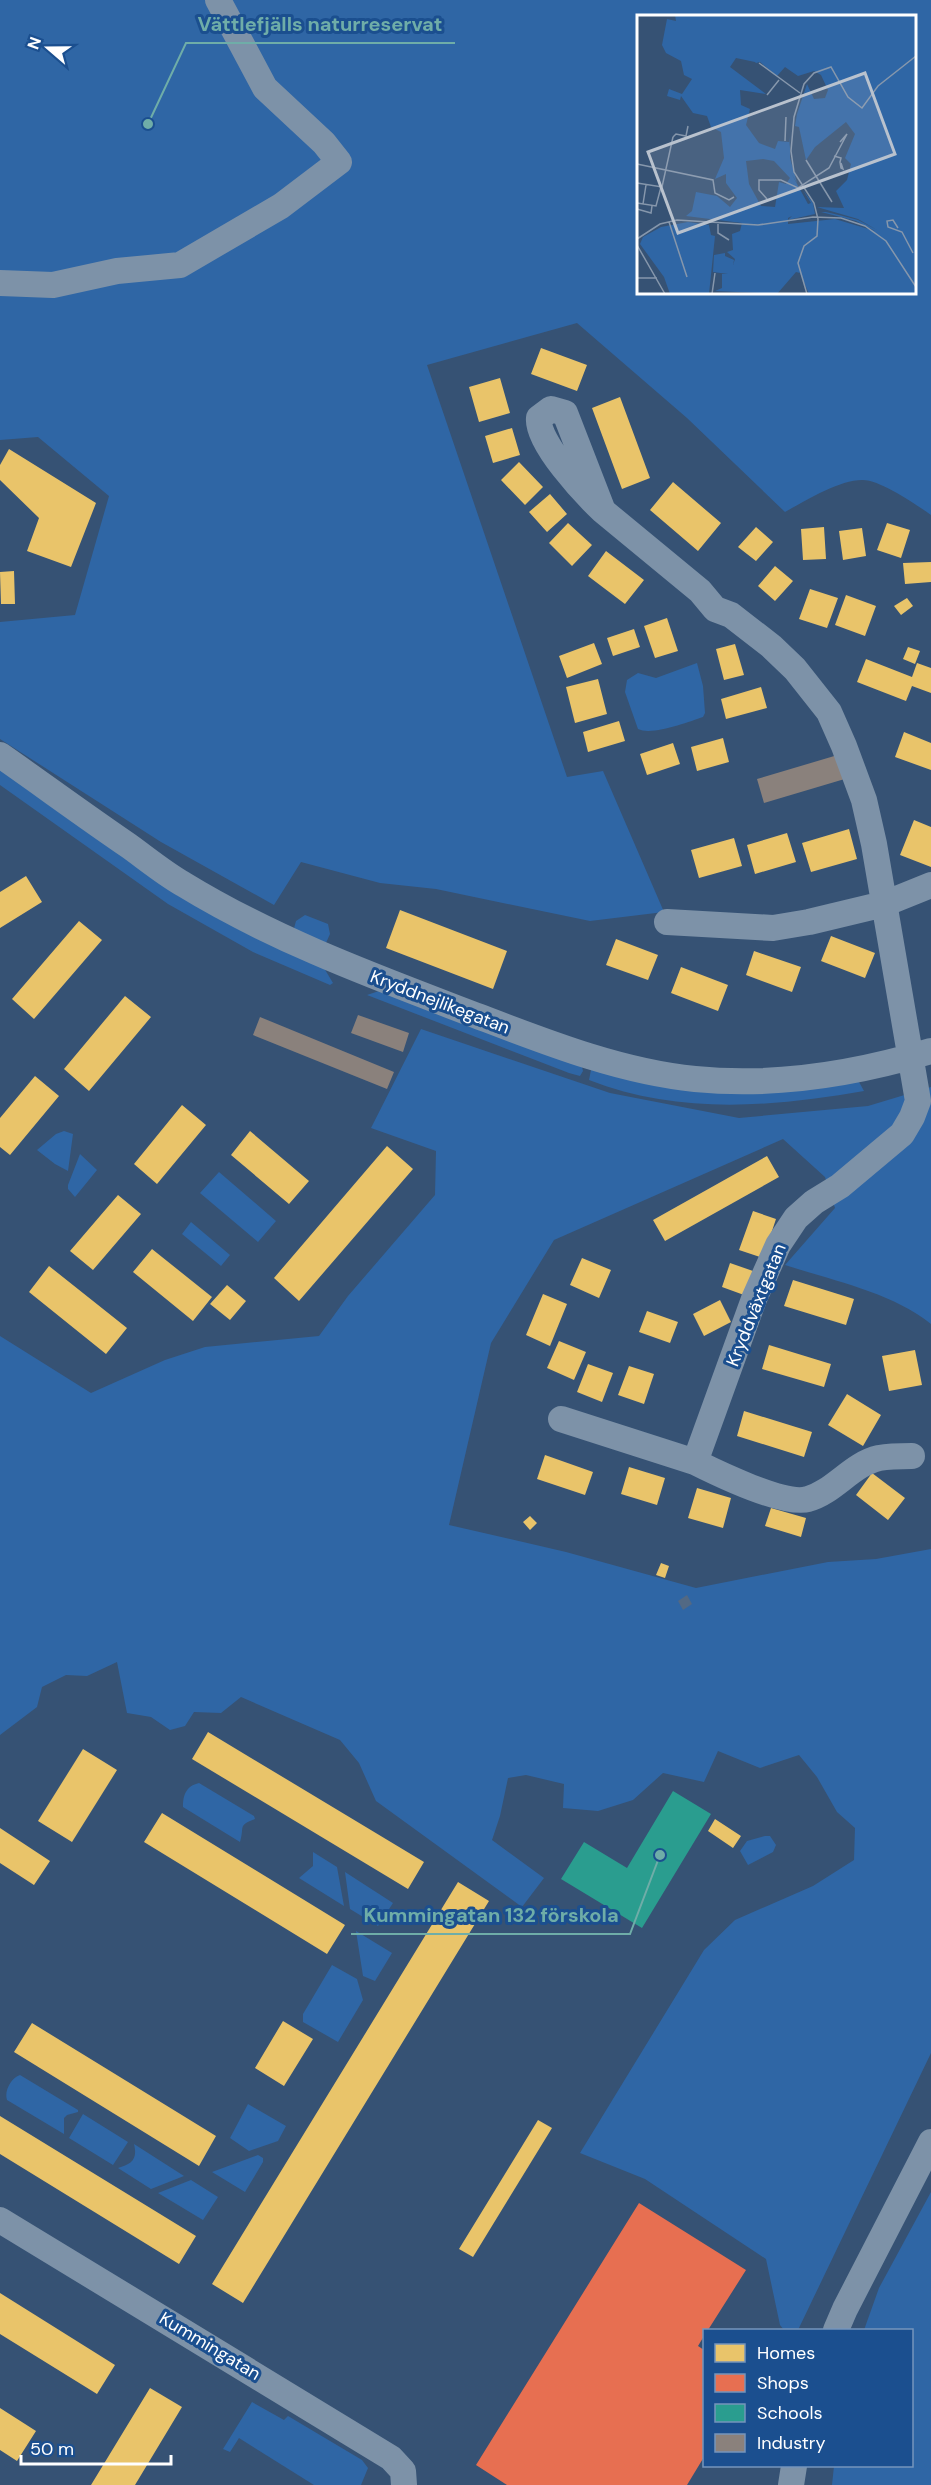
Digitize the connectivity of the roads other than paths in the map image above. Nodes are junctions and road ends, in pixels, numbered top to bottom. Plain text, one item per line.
1 (218, 0) edge
2 (0, 284) edge
3 (603, 511) dead end
4 (0, 755) edge
5 (931, 885) edge
6 (884, 904) junction
7 (667, 922) dead end
8 (921, 1054) edge
9 (561, 1419) dead end
10 (912, 1456) dead end
11 (695, 1462) junction
12 (931, 2142) edge
13 (0, 2220) edge
14 (837, 2329) edge
15 (794, 2467) edge
16 (404, 2485) edge
17 (791, 2485) edge

1 - 2 street
3 - 6 street, Kryddväxtgatan
4 - 8 street, Kryddnejlikegatan
5 - 6 street
6 - 7 street
6 - 8 street, Kryddväxtgatan
8 - 11 street, Kryddväxtgatan
9 - 11 street
10 - 11 street
12 - 14 street
13 - 16 street, Kummingatan
15 - 17 street

